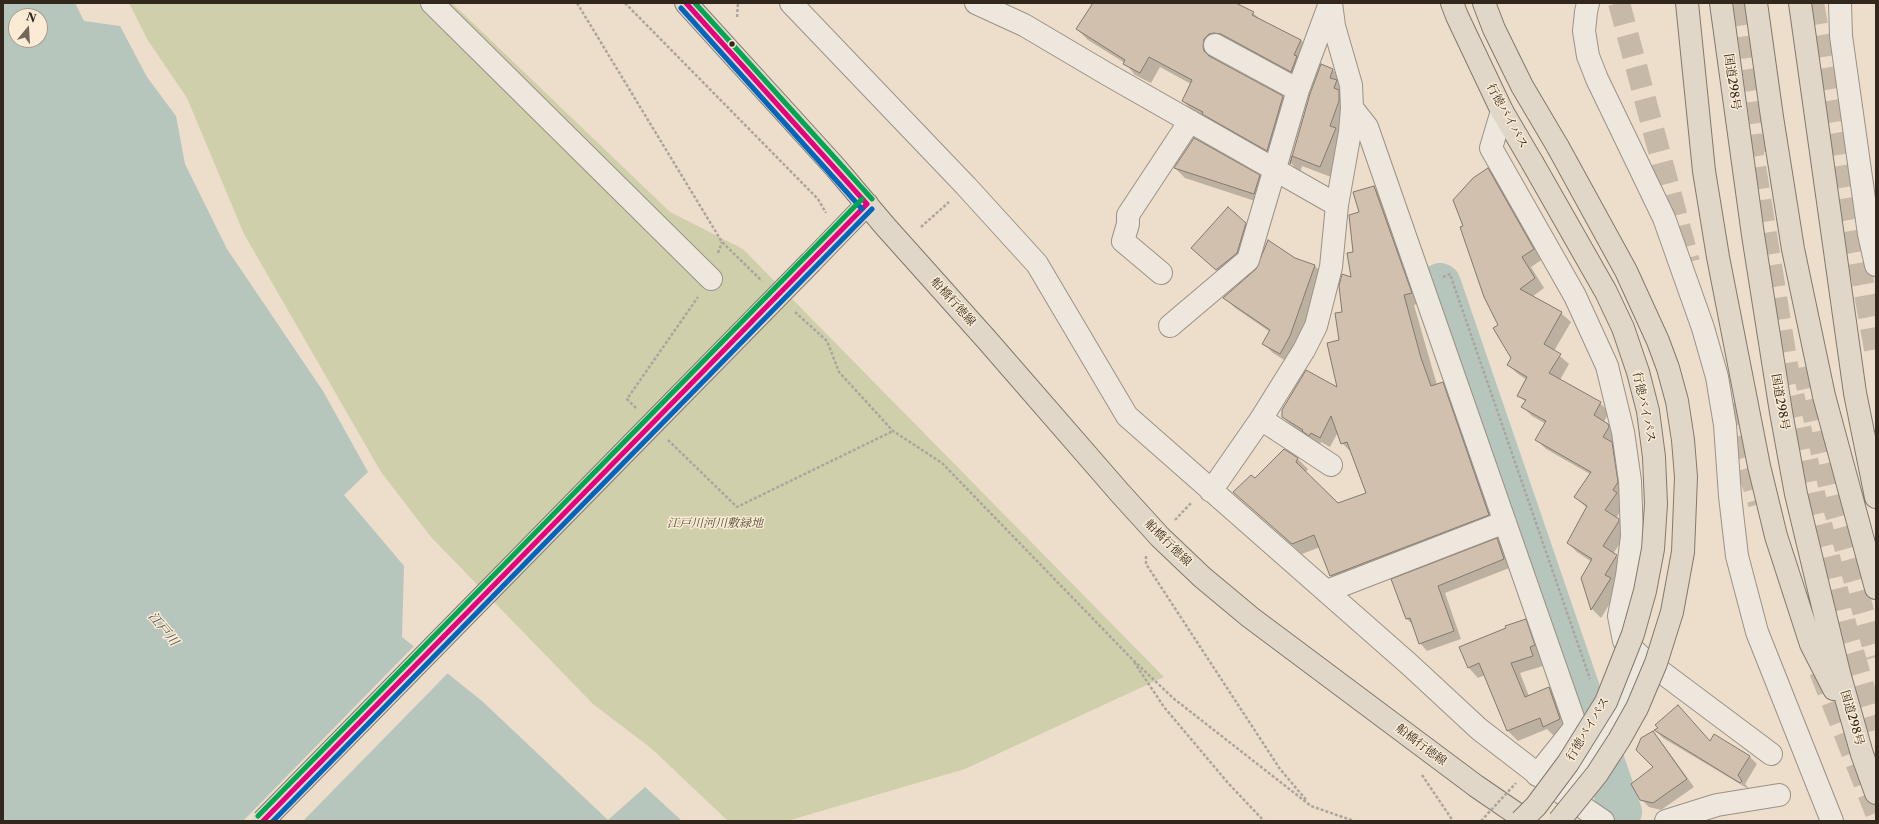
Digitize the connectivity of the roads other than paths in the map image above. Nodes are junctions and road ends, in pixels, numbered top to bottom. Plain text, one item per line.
1 (432, 3) edge
2 (686, 3) edge
3 (791, 3) edge
4 (976, 3) edge
5 (1331, 3) edge
6 (1452, 3) edge
7 (1484, 3) edge
8 (1588, 3) edge
9 (1687, 3) edge
10 (1721, 3) edge
11 (1756, 3) edge
12 (1800, 3) edge
13 (1840, 3) edge
14 (1215, 45) dead end
15 (1298, 90) junction
16 (1352, 108) junction
17 (1502, 111) junction
18 (1190, 121) junction
19 (1274, 168) junction
20 (867, 204) junction
21 (1337, 204) junction
22 (1876, 265) edge
23 (1161, 273) dead end
24 (711, 279) road end
25 (1170, 326) dead end
26 (1261, 419) junction
27 (1331, 465) dead end
28 (1208, 489) junction
29 (1876, 497) edge
30 (1505, 522) junction
31 (1876, 588) edge
32 (1327, 591) junction
33 (1640, 656) junction
34 (1771, 754) dead end
35 (1862, 754) junction
36 (1537, 775) junction
37 (1562, 793) junction
38 (1876, 793) edge
39 (1779, 795) dead end
40 (263, 821) edge
41 (1521, 821) edge
42 (1527, 821) edge
43 (1559, 821) edge
44 (1603, 821) edge
45 (1666, 821) edge
46 (1832, 821) edge

1 - 24 street
2 - 20 main road, 船橋行徳線
3 - 28 street
4 - 18 street
5 - 15 street
5 - 16 street
6 - 17 main road, 行徳バイパス
7 - 43 main road, bridge
8 - 46 street
9 - 35 main road
10 - 35 main road, 国道298号
11 - 31 main road
12 - 29 main road
13 - 22 street
14 - 15 street
15 - 19 street
16 - 21 street
16 - 30 street
17 - 33 street
17 - 41 main road, 行徳バイパス, bridge
18 - 19 street
18 - 23 street
19 - 21 street
19 - 25 street
20 - 40 main road, bridge
20 - 42 main road, 船橋行徳線
21 - 26 street
26 - 27 street
26 - 28 street
28 - 32 street
30 - 32 street
30 - 36 street
32 - 36 street
33 - 34 street
33 - 37 street
35 - 38 main road, 国道298号
36 - 37 street
37 - 44 street
39 - 45 street

